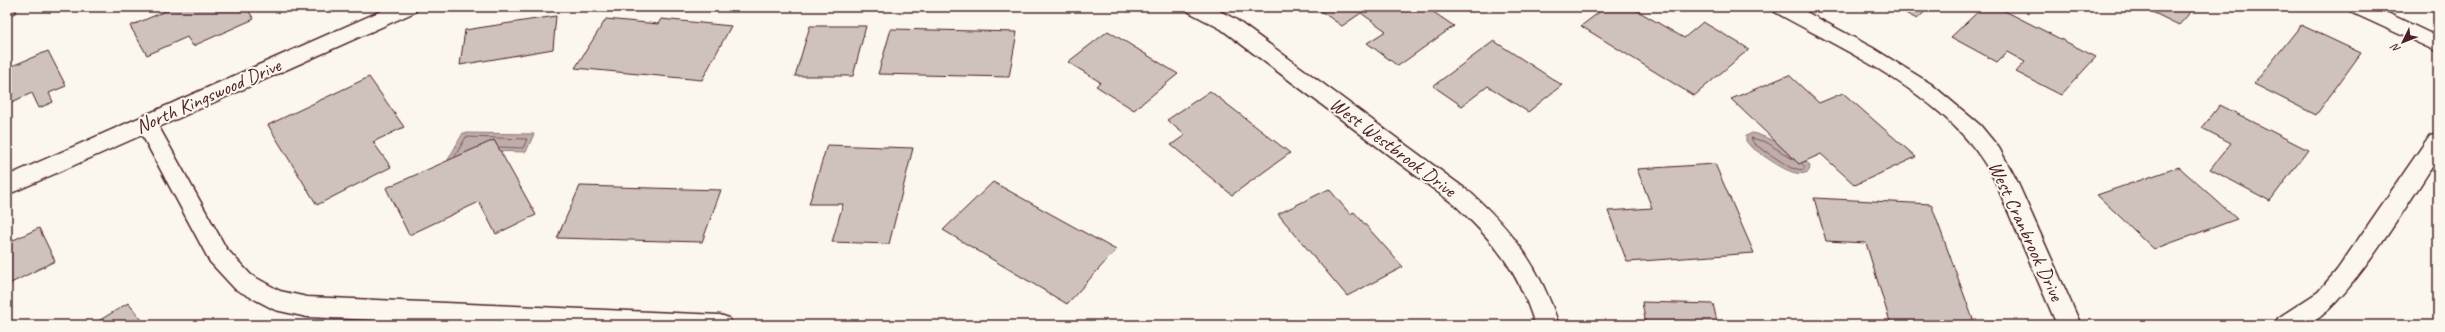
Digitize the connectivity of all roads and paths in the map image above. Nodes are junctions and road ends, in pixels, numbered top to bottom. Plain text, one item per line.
1 (408, 7) edge
2 (1196, 7) edge
3 (1782, 7) edge
4 (2358, 7) edge
5 (2438, 45) edge
6 (147, 124) junction
7 (2438, 141) edge
8 (7, 186) edge
9 (504, 320) edge
10 (720, 325) edge
11 (1547, 325) edge
12 (2069, 325) edge
13 (2287, 325) edge

1 - 6 street, North Kingswood Drive
2 - 11 street, West Westbrook Drive
3 - 12 street, West Cranbrook Drive
4 - 5 street
6 - 8 street, North Kingswood Drive
6 - 9 street
7 - 13 street
9 - 10 street

